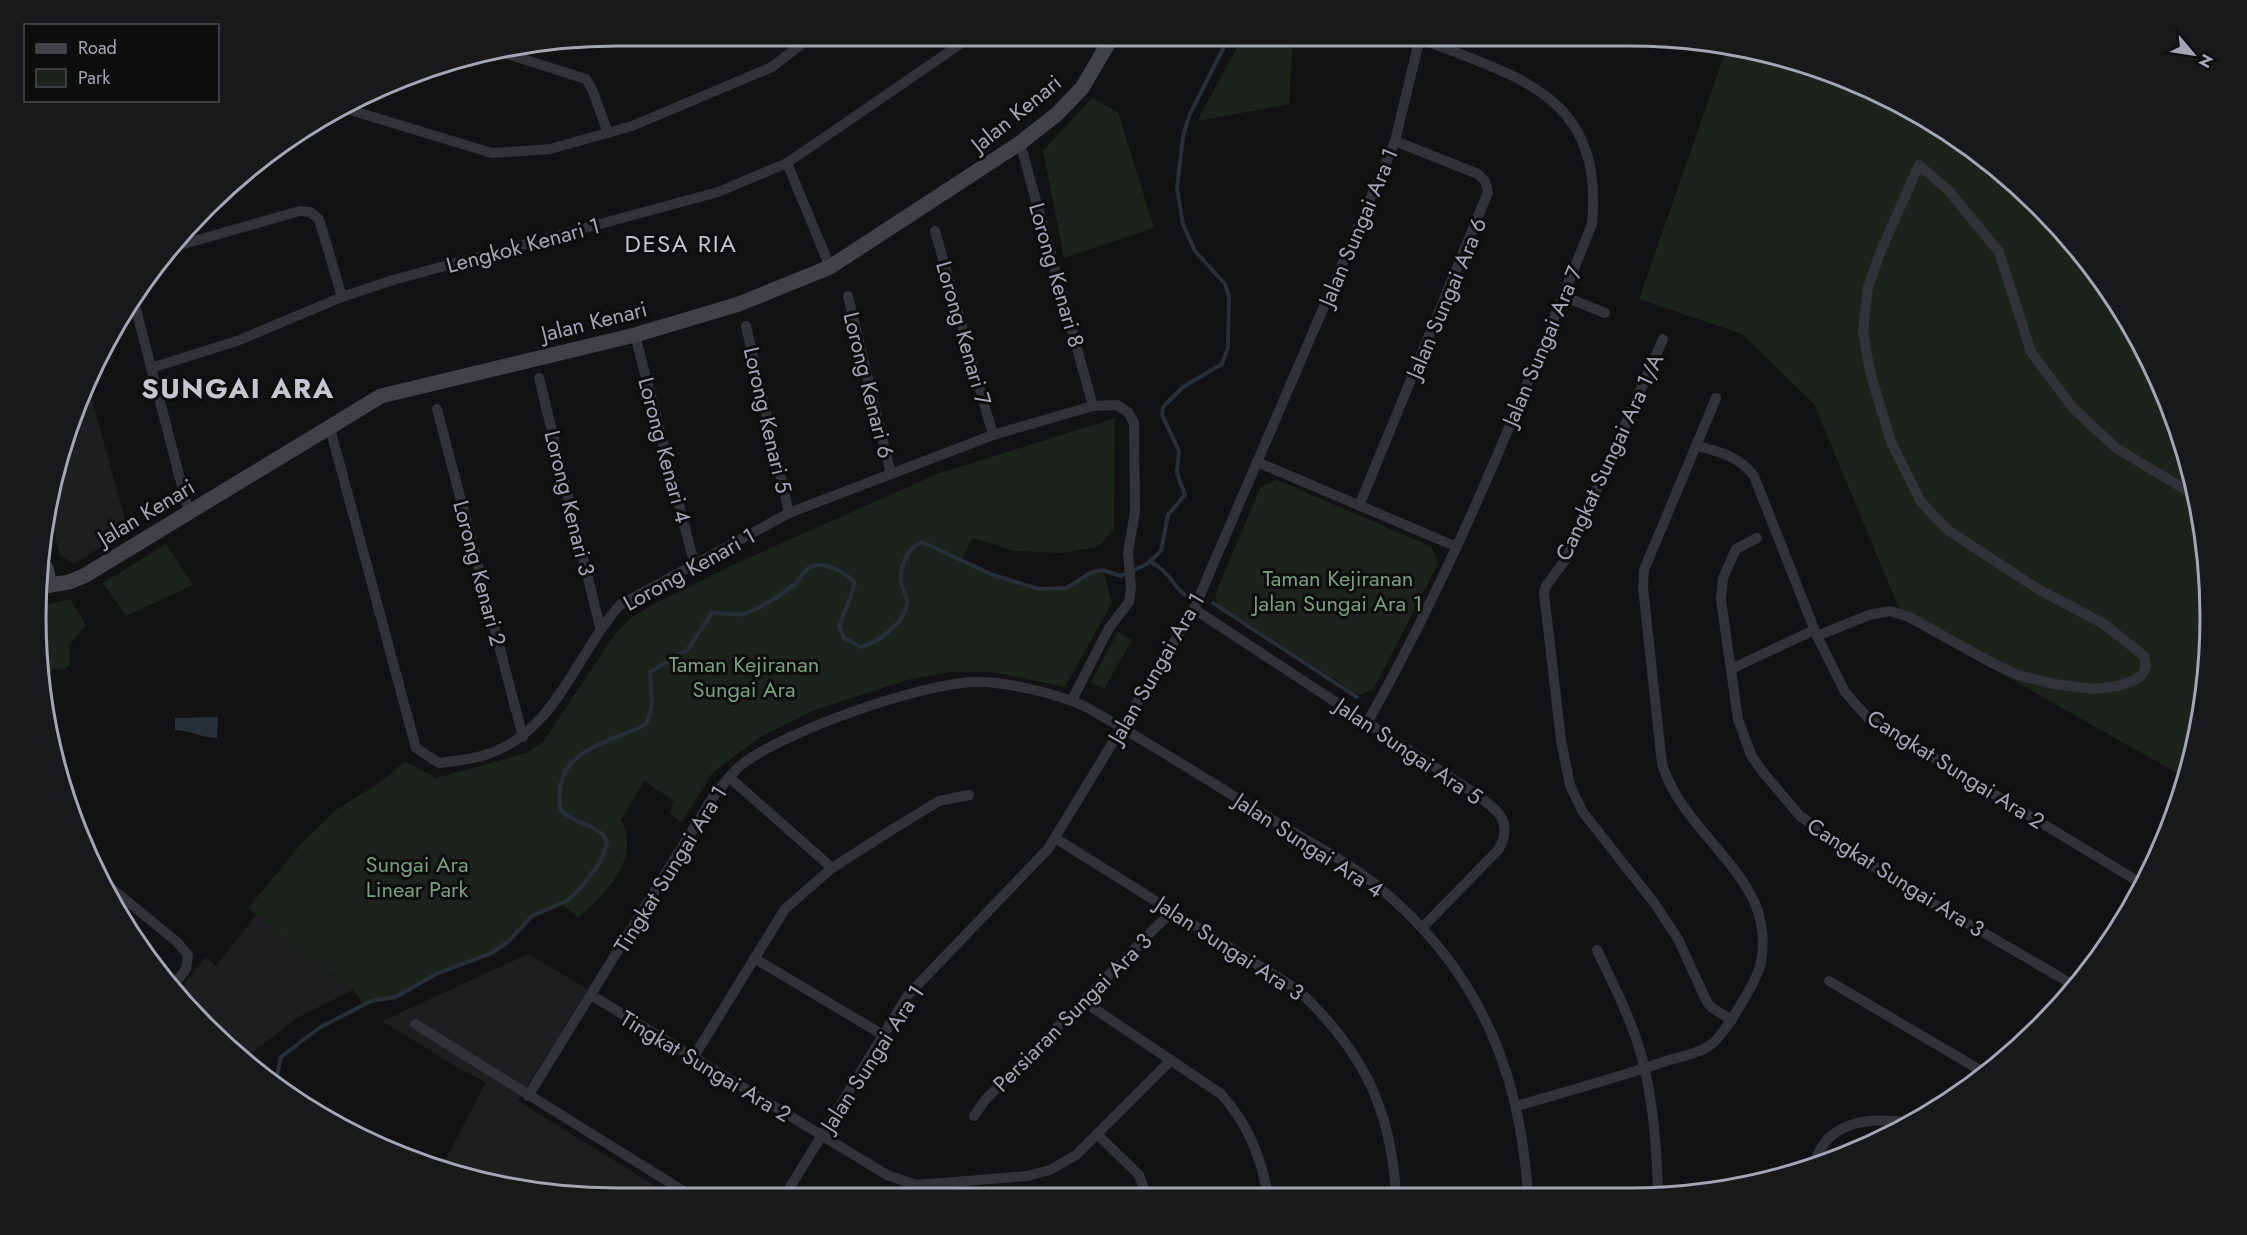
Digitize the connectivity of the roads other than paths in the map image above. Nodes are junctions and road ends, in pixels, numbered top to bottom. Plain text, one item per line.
1 (799, 46) edge
2 (958, 46) edge
3 (1107, 46) edge
4 (1418, 46) edge
5 (1442, 46) edge
6 (513, 56) edge
7 (354, 111) edge
8 (608, 134) junction
9 (1395, 141) junction
10 (1020, 143) junction
11 (788, 163) junction
12 (935, 231) dead end
13 (186, 243) edge
14 (830, 267) junction
15 (848, 296) dead end
16 (1563, 296) junction
17 (342, 297) junction
18 (136, 312) edge
19 (1605, 313) dead end
20 (746, 326) dead end
21 (635, 335) junction
22 (1663, 339) dead end
23 (151, 368) junction
24 (539, 378) dead end
25 (1716, 398) dead end
26 (1093, 406) junction
27 (437, 409) dead end
28 (330, 428) junction
29 (993, 435) junction
30 (1697, 446) junction
31 (1257, 462) junction
32 (891, 474) junction
33 (2186, 490) edge
34 (1359, 506) junction
35 (189, 513) junction
36 (789, 513) junction
37 (1757, 538) dead end
38 (1457, 547) junction
39 (695, 566) junction
40 (47, 586) edge
41 (1194, 609) junction
42 (600, 627) junction
43 (1816, 633) junction
44 (1731, 669) junction
45 (1072, 700) junction
46 (1367, 723) junction
47 (1123, 728) junction
48 (523, 737) junction
49 (729, 777) junction
50 (969, 795) dead end
51 (1055, 838) junction
52 (832, 868) junction
53 (2136, 880) edge
54 (118, 893) edge
55 (1173, 910) junction
56 (1423, 927) junction
57 (1597, 950) dead end
58 (754, 958) junction
59 (177, 981) edge
60 (1829, 981) dead end
61 (2069, 982) edge
62 (591, 995) junction
63 (1083, 1001) junction
64 (1732, 1020) junction
65 (415, 1024) dead end
66 (883, 1035) junction
67 (693, 1058) junction
68 (1171, 1060) junction
69 (1645, 1069) junction
70 (1979, 1069) edge
71 (528, 1096) junction
72 (1517, 1106) junction
73 (974, 1116) dead end
74 (1897, 1122) edge
75 (1098, 1135) junction
76 (821, 1137) junction
77 (1818, 1156) edge
78 (1658, 1187) edge
79 (678, 1188) edge
80 (790, 1188) edge
81 (1144, 1188) edge
82 (1266, 1188) edge
83 (1396, 1188) edge
84 (1528, 1188) edge

1 - 8 street
2 - 11 street, Lengkok Kenari 1
3 - 10 street, Jalan Kenari
4 - 9 street, Jalan Sungai Ara 1
5 - 16 street, Jalan Sungai Ara 7
6 - 8 street
7 - 8 street
9 - 31 street, Jalan Sungai Ara 1
9 - 34 street, Jalan Sungai Ara 6
10 - 14 street, Jalan Kenari
10 - 26 street, Lorong Kenari 8
11 - 14 street
11 - 17 street, Lengkok Kenari 1
12 - 29 street, Lorong Kenari 7
13 - 17 street
14 - 21 street, Jalan Kenari
15 - 32 street, Lorong Kenari 6
16 - 19 street
16 - 38 street, Jalan Sungai Ara 7
17 - 23 street, Lengkok Kenari 1
18 - 23 street
20 - 36 street, Lorong Kenari 5
21 - 28 street, Jalan Kenari
21 - 39 street, Lorong Kenari 4
22 - 64 street, Cangkat Sungai Ara 1/A
23 - 35 street
24 - 42 street, Lorong Kenari 3
25 - 30 street
26 - 29 street, Lorong Kenari 1
26 - 45 street, Lorong Kenari 1
27 - 48 street, Lorong Kenari 2
28 - 35 street, Jalan Kenari
28 - 48 street, Lorong Kenari 1
29 - 32 street, Lorong Kenari 1
30 - 43 street, Cangkat Sungai Ara 2
30 - 64 street
31 - 34 street
31 - 41 street, Jalan Sungai Ara 1
32 - 36 street, Lorong Kenari 1
33 - 43 street
34 - 38 street
35 - 40 street, Jalan Kenari
36 - 39 street, Lorong Kenari 1
37 - 44 street, Cangkat Sungai Ara 3
38 - 46 street, Jalan Sungai Ara 7
39 - 42 street, Lorong Kenari 1
41 - 46 street, Jalan Sungai Ara 5
41 - 47 street, Jalan Sungai Ara 1
42 - 48 street, Lorong Kenari 1
43 - 44 street
43 - 53 street, Cangkat Sungai Ara 2
44 - 61 street, Cangkat Sungai Ara 3
45 - 47 street, Tingkat Sungai Ara 1
45 - 49 street, Tingkat Sungai Ara 1
46 - 56 street, Jalan Sungai Ara 5
47 - 51 street, Jalan Sungai Ara 1
47 - 56 street, Jalan Sungai Ara 4
49 - 52 street
49 - 62 street, Tingkat Sungai Ara 1
50 - 52 street
51 - 55 street, Jalan Sungai Ara 3
51 - 66 street, Jalan Sungai Ara 1
52 - 58 street
54 - 59 street
55 - 63 street, Persiaran Sungai Ara 3
55 - 83 street, Jalan Sungai Ara 3
56 - 72 street, Jalan Sungai Ara 4
57 - 69 street
58 - 66 street
58 - 67 street
60 - 70 street
62 - 67 street, Tingkat Sungai Ara 2
62 - 71 street, Tingkat Sungai Ara 1
63 - 68 street
63 - 73 street, Persiaran Sungai Ara 3
64 - 69 street
65 - 71 street
66 - 76 street, Jalan Sungai Ara 1
67 - 76 street, Tingkat Sungai Ara 2
68 - 75 street, Tingkat Sungai Ara 2
68 - 82 street
69 - 72 street
69 - 78 street
71 - 79 street
72 - 84 street, Jalan Sungai Ara 4
74 - 77 street
75 - 76 street, Tingkat Sungai Ara 2
75 - 81 street
76 - 80 street, Jalan Sungai Ara 1

